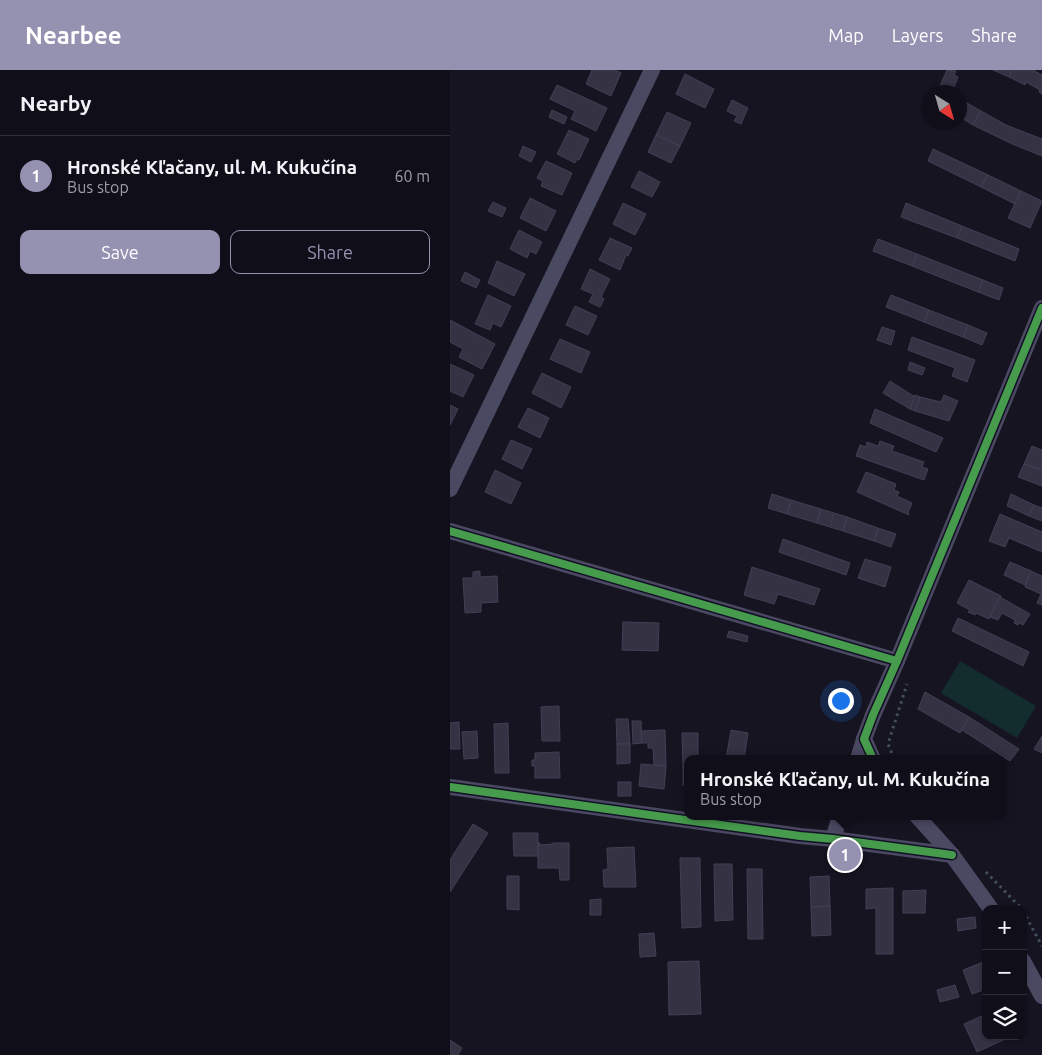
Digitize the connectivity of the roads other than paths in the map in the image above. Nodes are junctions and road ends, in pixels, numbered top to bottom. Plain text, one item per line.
1 (652, 70) edge
2 (1042, 308) edge
3 (450, 489) edge
4 (450, 531) edge
5 (897, 661) junction
6 (864, 739) junction
7 (859, 755) edge
8 (871, 755) edge
9 (450, 787) edge
10 (684, 820) edge
11 (686, 820) edge
12 (839, 820) edge
13 (920, 820) edge
14 (834, 839) junction
15 (952, 855) junction
16 (988, 905) edge
17 (1027, 968) edge
18 (1042, 994) edge

1 - 3 street
2 - 5 street
4 - 5 street
5 - 6 street
6 - 7 street
6 - 8 street
9 - 10 street
11 - 14 street
12 - 14 street
13 - 15 street
14 - 15 street
15 - 16 street
17 - 18 street

